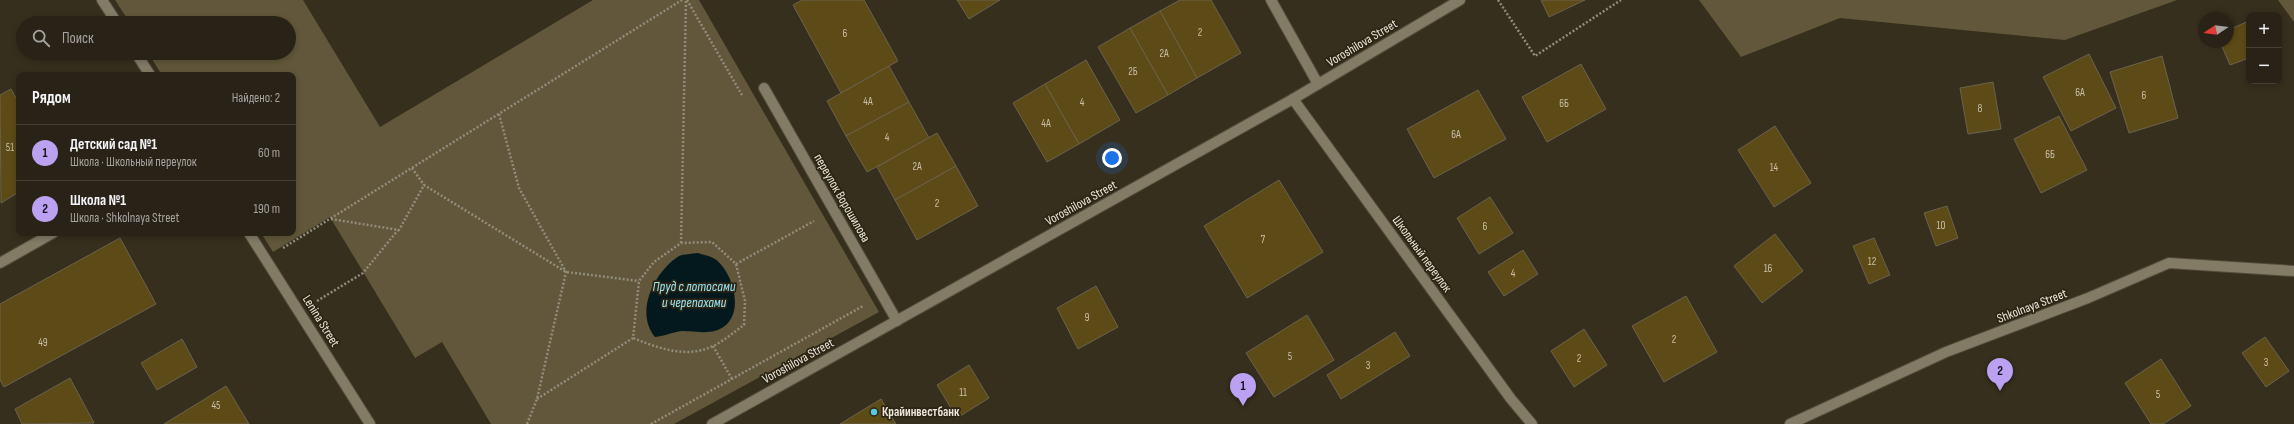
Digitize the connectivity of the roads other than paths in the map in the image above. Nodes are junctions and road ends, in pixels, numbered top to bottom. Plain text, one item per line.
1 (102, 0) edge
2 (1271, 0) edge
3 (1460, 0) edge
4 (112, 16) edge
5 (140, 60) edge
6 (148, 72) edge
7 (1318, 84) junction
8 (764, 88) dead end
9 (1293, 99) junction
10 (48, 236) edge
11 (251, 236) edge
12 (0, 264) edge
13 (2294, 272) edge
14 (897, 320) junction
15 (370, 424) edge
16 (712, 424) edge
17 (1532, 424) edge
18 (1790, 424) edge

1 - 4 street
2 - 7 street
3 - 7 street, Voroshilova Street
5 - 6 street
7 - 9 street, Voroshilova Street
8 - 14 street, переулок Ворошилова
9 - 14 street, Voroshilova Street
9 - 17 street, Школьный переулок
10 - 12 street
11 - 15 street, Lenina Street
13 - 18 street, Shkolnaya Street
14 - 16 street, Voroshilova Street

